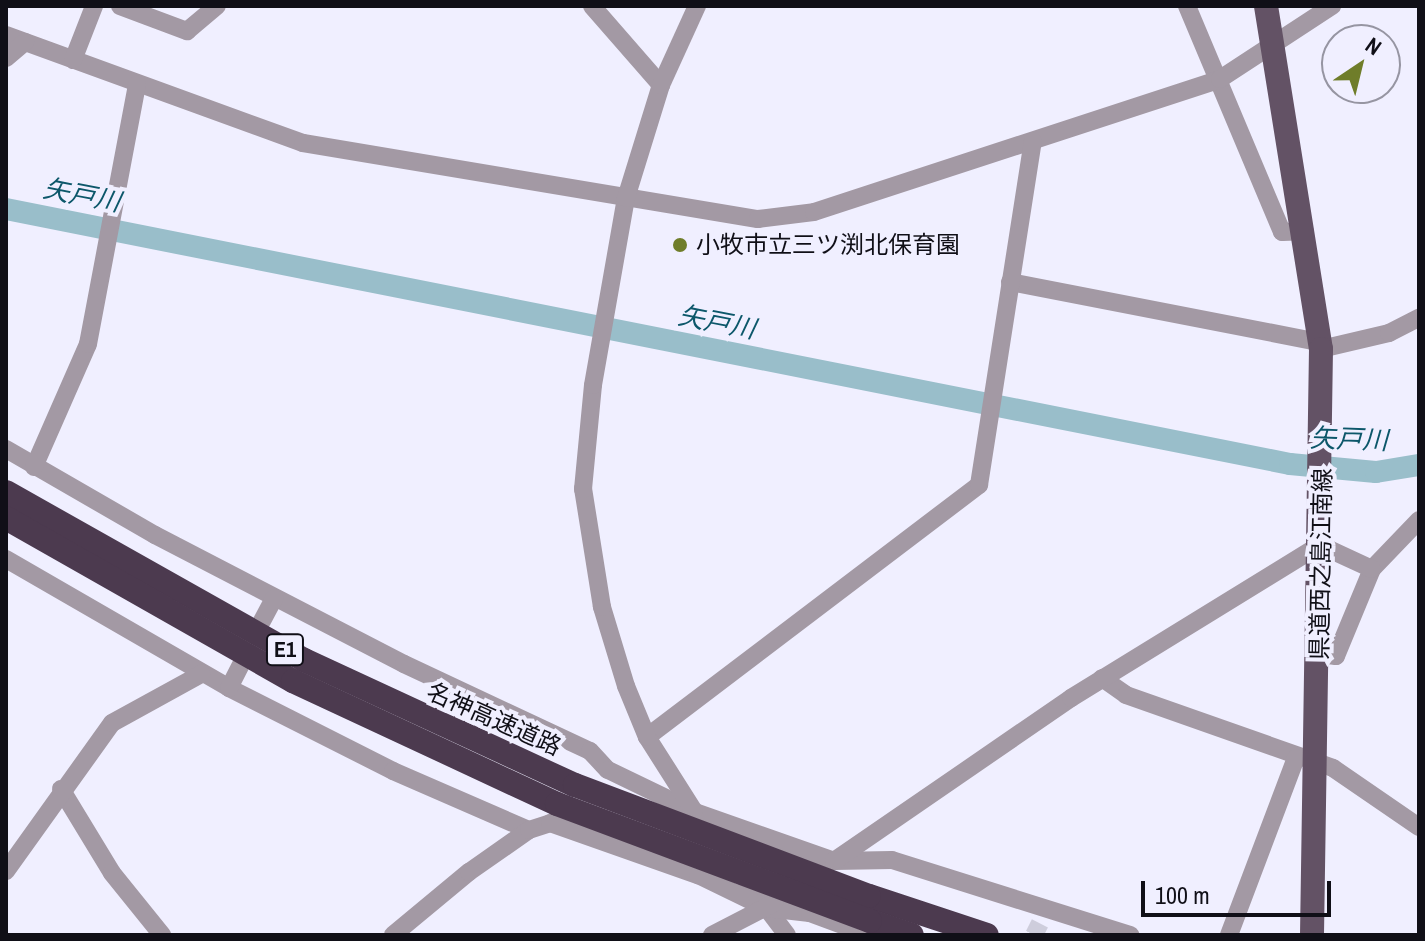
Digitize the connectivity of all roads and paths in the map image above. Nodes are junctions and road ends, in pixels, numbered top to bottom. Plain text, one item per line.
1 (94, 6) edge
2 (120, 6) edge
3 (217, 6) edge
4 (592, 6) edge
5 (697, 6) edge
6 (1187, 6) edge
7 (1266, 6) edge
8 (1332, 6) edge
9 (6, 35) edge
10 (25, 42) junction
11 (1273, 45) junction
12 (6, 58) edge
13 (73, 60) junction
14 (1220, 79) junction
15 (137, 85) junction
16 (661, 85) junction
17 (1033, 141) junction
18 (626, 198) junction
19 (1305, 231) junction
20 (1010, 282) junction
21 (1419, 318) edge
22 (1321, 345) junction
23 (6, 449) edge
24 (34, 467) junction
25 (6, 492) edge
26 (6, 518) edge
27 (1419, 520) edge
28 (1320, 545) junction
29 (12, 562) edge
30 (1372, 569) junction
31 (274, 598) junction
32 (262, 621) dead end
33 (1319, 654) junction
34 (240, 666) dead end
35 (201, 674) junction
36 (1102, 678) junction
37 (229, 688) junction
38 (647, 737) junction
39 (1306, 761) junction
40 (608, 770) junction
41 (61, 789) junction
42 (695, 812) junction
43 (553, 813) junction
44 (1419, 827) edge
45 (529, 830) junction
46 (834, 861) junction
47 (6, 871) edge
48 (766, 908) junction
49 (869, 928) edge
50 (162, 935) edge
51 (393, 935) edge
52 (712, 935) edge
53 (787, 935) edge
54 (912, 935) edge
55 (987, 935) edge
56 (1130, 935) edge
57 (1229, 935) edge
58 (1312, 935) edge

1 - 13 street
2 - 3 street
4 - 16 street
5 - 16 street
6 - 14 street
7 - 11 main road, 県道西之島江南線
8 - 11 street
9 - 10 street
10 - 12 street
10 - 13 street
11 - 14 street
11 - 19 main road, 県道西之島江南線
13 - 15 street
14 - 17 street
14 - 19 street
15 - 18 street
15 - 24 street
16 - 18 street
17 - 18 street
17 - 20 street
18 - 38 street
19 - 22 main road, 県道西之島江南線
20 - 22 street
20 - 38 street
21 - 22 street
22 - 28 main road, 県道西之島江南線
23 - 24 street
24 - 31 street
25 - 55 highway, 名神高速道路 / E1, bridge
26 - 43 highway, E1
27 - 30 street
28 - 30 street
28 - 33 main road, 県道西之島江南線
28 - 36 street
29 - 35 street
30 - 33 street
31 - 32 street
31 - 40 street
33 - 39 main road, 県道西之島江南線
34 - 37 street
35 - 37 street
35 - 41 street
36 - 39 street
36 - 46 street
37 - 45 street
38 - 42 street
39 - 44 street
39 - 57 street
39 - 58 main road, 県道西之島江南線
40 - 42 street
40 - 43 street
41 - 47 street
41 - 50 street
42 - 46 street
42 - 48 street
43 - 45 street
43 - 48 street
43 - 49 highway, E1, bridge
45 - 51 street
46 - 48 street
46 - 56 street
48 - 49 street
48 - 52 street
48 - 53 street
49 - 54 highway, E1

